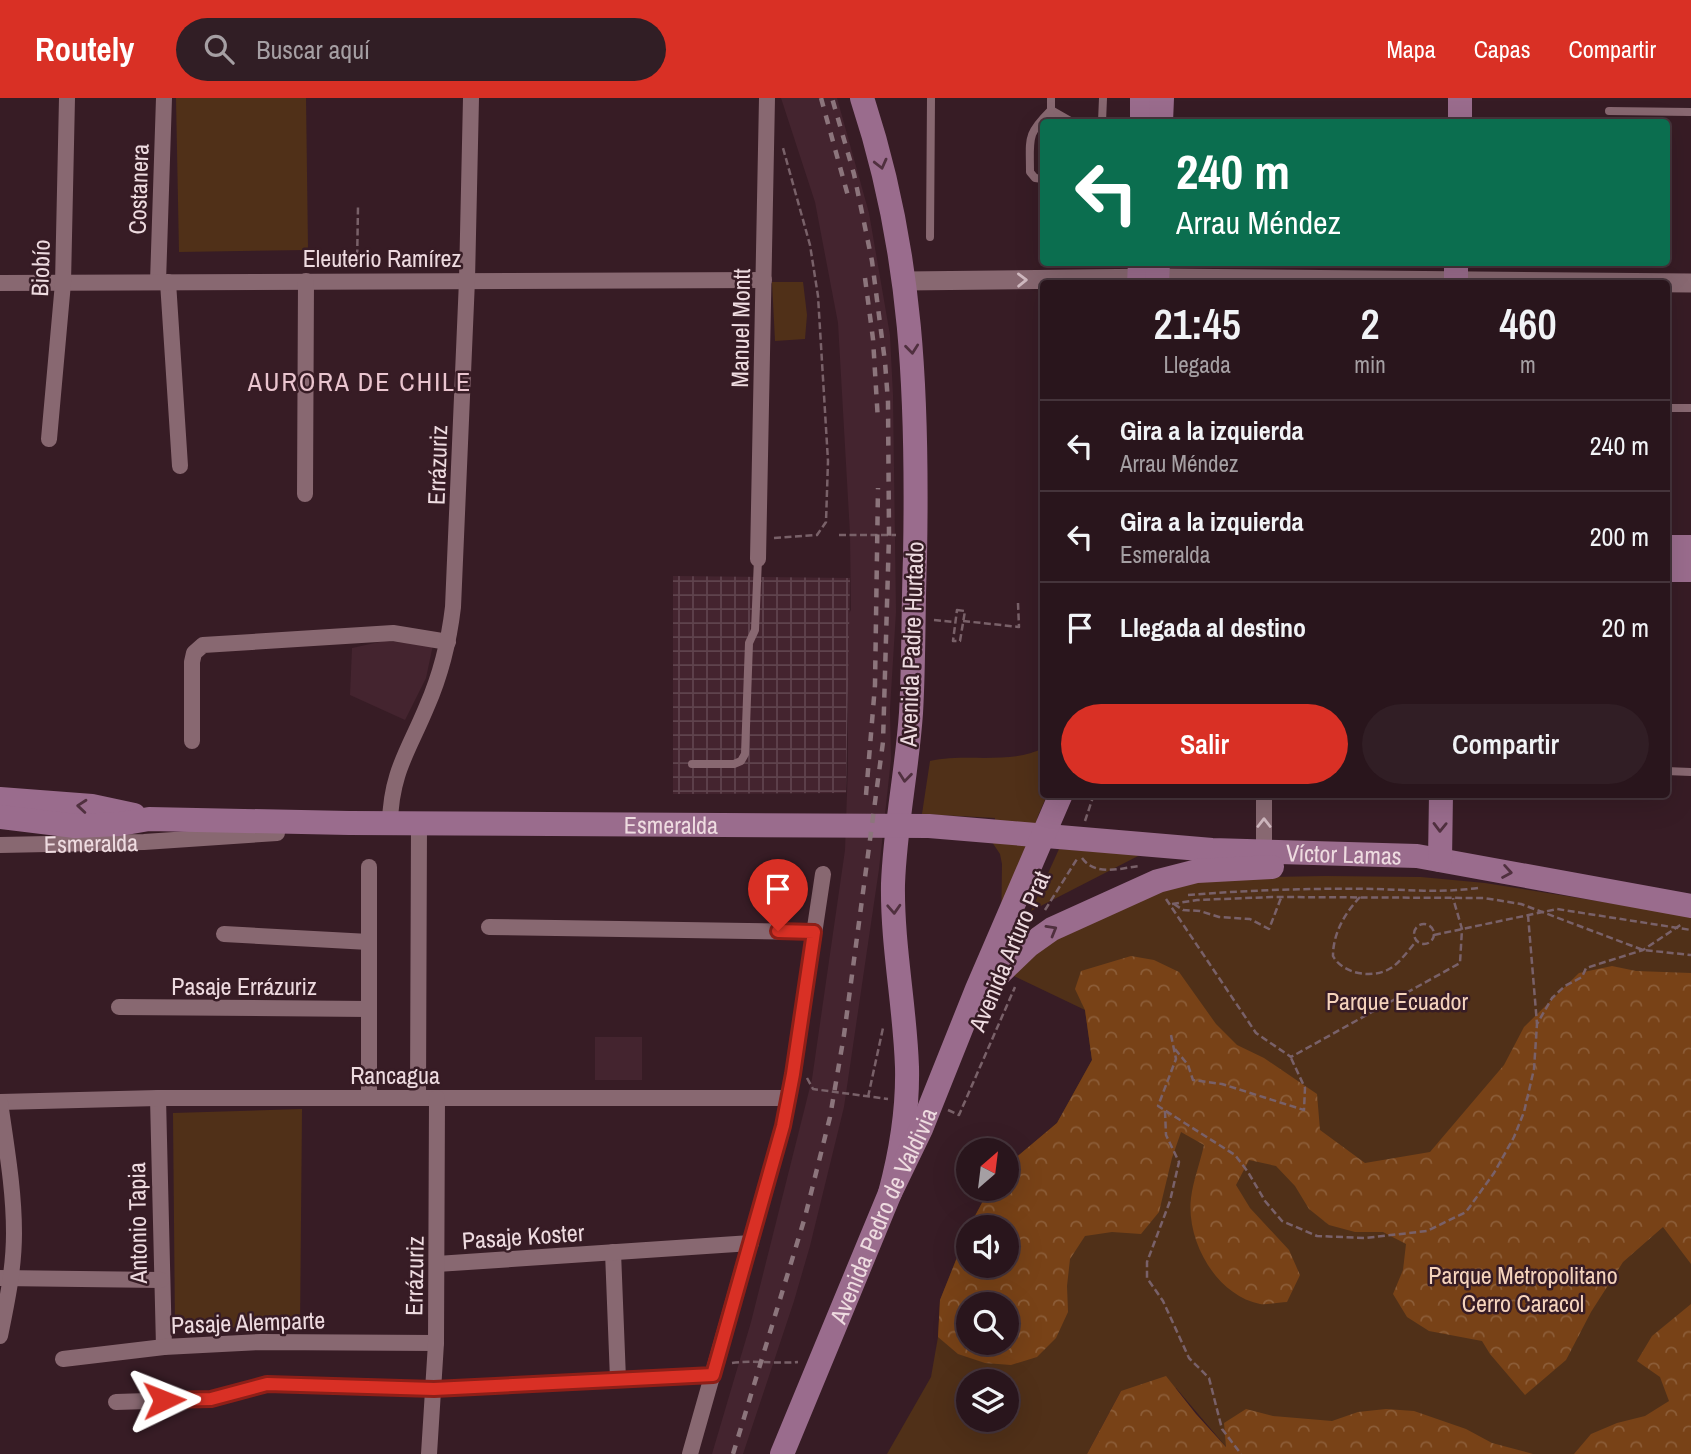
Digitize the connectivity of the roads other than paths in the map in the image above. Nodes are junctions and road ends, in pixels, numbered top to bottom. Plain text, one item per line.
1 (67, 98) edge
2 (164, 98) edge
3 (471, 98) edge
4 (767, 98) edge
5 (862, 98) edge
6 (931, 98) edge
7 (1051, 98) edge
8 (1103, 98) edge
9 (1142, 98) edge
10 (1162, 98) edge
11 (1460, 98) edge
12 (1051, 110) junction
13 (1609, 111) dead end
14 (1691, 112) edge
15 (1042, 119) edge
16 (1051, 119) edge
17 (1067, 119) edge
18 (1102, 119) edge
19 (1142, 119) edge
20 (1161, 119) edge
21 (1460, 119) edge
22 (1040, 121) edge
23 (1040, 179) edge
24 (930, 237) dead end
25 (1148, 275) edge
26 (1456, 276) edge
27 (467, 280) junction
28 (764, 280) junction
29 (1590, 280) edge
30 (306, 281) junction
31 (905, 281) junction
32 (163, 282) junction
33 (1670, 282) edge
34 (0, 283) edge
35 (63, 283) junction
36 (1691, 283) edge
37 (1670, 408) edge
38 (1691, 408) edge
39 (49, 439) dead end
40 (180, 466) dead end
41 (306, 494) dead end
42 (1670, 547) edge
43 (1691, 547) edge
44 (758, 551) joint
45 (1670, 570) edge
46 (1691, 570) edge
47 (448, 642) junction
48 (192, 741) dead end
49 (692, 764) dead end
50 (1670, 771) edge
51 (1691, 772) edge
52 (1060, 798) edge
53 (1074, 798) edge
54 (1264, 798) edge
55 (1441, 798) edge
56 (0, 799) edge
57 (6, 814) edge
58 (149, 819) junction
59 (349, 822) junction
60 (390, 823) junction
61 (419, 823) junction
62 (992, 831) joint
63 (0, 845) edge
64 (1264, 851) junction
65 (1440, 860) junction
66 (369, 867) dead end
67 (822, 874) dead end
68 (1685, 915) edge
69 (489, 927) dead end
70 (814, 932) junction
71 (224, 934) dead end
72 (369, 942) junction
73 (1000, 978) junction
74 (118, 1007) dead end
75 (369, 1009) junction
76 (369, 1097) junction
77 (418, 1097) junction
78 (158, 1098) junction
79 (438, 1098) junction
80 (789, 1098) junction
81 (0, 1102) edge
82 (951, 1111) joint
83 (890, 1193) junction
84 (751, 1244) junction
85 (613, 1252) junction
86 (436, 1264) junction
87 (6, 1278) edge
88 (161, 1280) junction
89 (0, 1336) edge
90 (436, 1343) junction
91 (164, 1346) junction
92 (63, 1359) dead end
93 (713, 1375) junction
94 (618, 1379) junction
95 (434, 1389) junction
96 (116, 1402) dead end
97 (429, 1454) edge
98 (690, 1454) edge
99 (782, 1454) edge
100 (799, 1454) edge

1 - 35 street, Biobío
2 - 32 street, Costanera
3 - 27 street, Errázuriz
4 - 28 street, Manuel Montt
5 -> 31 main road, Avenida Padre Hurtado
6 - 24 lane
7 - 12 lane
8 - 18 lane
9 - 19 main road
10 - 20 main road
11 - 21 main road
12 - 15 lane
12 - 16 lane
12 - 17 lane
13 - 14 lane
22 - 23 lane
25 - 26 street
31 -> 25 street
26 - 29 street
27 - 28 street, Eleuterio Ramírez
27 - 30 street, Eleuterio Ramírez
27 - 47 street, Errázuriz
28 - 44 street, Manuel Montt
30 - 32 street, Eleuterio Ramírez
30 - 41 street
31 -> 83 main road, Avenida Padre Hurtado
32 - 35 street, Eleuterio Ramírez
32 - 40 street, Costanera
33 - 36 street
34 - 35 street, Eleuterio Ramírez
35 - 39 street, Biobío
37 - 38 lane
42 - 43 main road
44 - 49 lane
45 - 46 main road
47 - 48 street
47 - 60 street, Errázuriz
50 - 51 lane
52 - 73 main road, Avenida Arturo Prat
53 - 73 main road, Avenida Arturo Prat
64 -> 54 street
55 -> 65 main road
58 -> 56 main road
57 - 58 main road, Esmeralda
58 - 59 main road, Esmeralda
59 - 60 main road, Esmeralda
59 - 63 street, Esmeralda
60 - 61 main road, Esmeralda
61 - 62 main road, Esmeralda
61 - 77 street
62 - 64 main road, Víctor Lamas
64 - 65 main road, Víctor Lamas
65 -> 68 main road, Víctor Lamas
73 -> 65 main road
66 - 72 street
67 - 70 street
69 - 70 street
70 - 80 street
71 - 72 street, Pasaje Errázuriz
72 - 75 street
73 - 82 main road, Avenida Arturo Prat
73 - 83 main road, Avenida Pedro de Valdivia
74 - 75 street, Pasaje Errázuriz
75 - 76 street
76 - 77 street, Rancagua
76 - 78 street, Rancagua
77 - 79 street, Rancagua
78 - 81 street, Rancagua
78 - 88 street, Antonio Tapia
79 - 80 street, Rancagua
79 - 86 street, Errázuriz
80 - 84 street
81 - 87 street
82 - 100 main road, Avenida Pedro de Valdivia
83 - 99 main road, Avenida Pedro de Valdivia
84 - 85 street, Pasaje Koster
84 - 93 street
85 - 86 street, Pasaje Koster
85 - 94 street, Pasaje Koster
86 - 90 street, Errázuriz
87 - 88 street
87 - 89 street
88 - 91 street, Antonio Tapia
90 - 91 street, Pasaje Alemparte
90 - 95 street, Errázuriz
91 - 92 street, Pasaje Alemparte
93 - 94 street
93 - 98 street
94 - 95 street
95 - 96 street
95 - 97 street, Errázuriz

